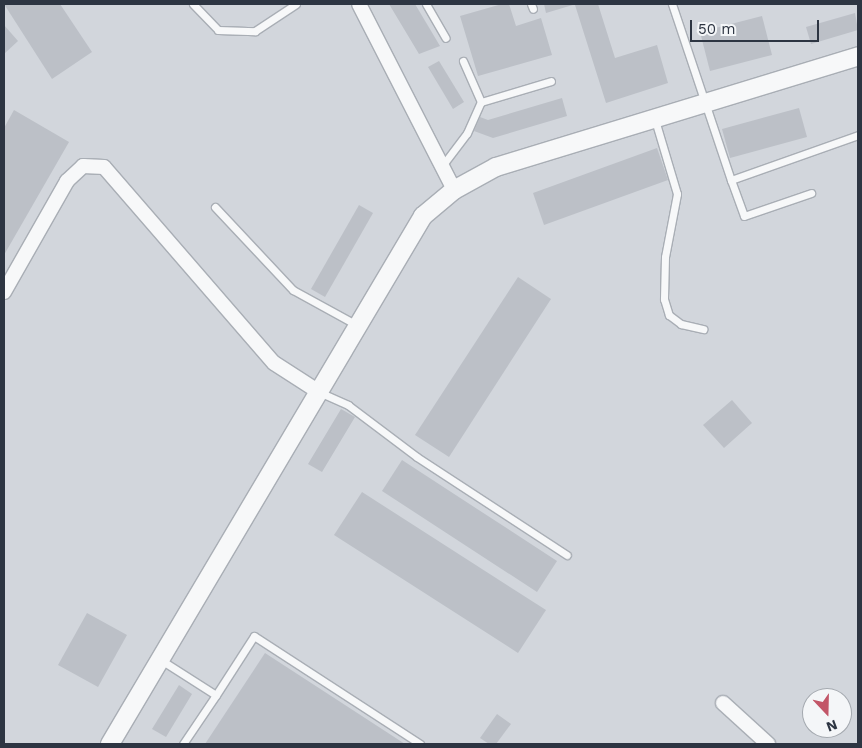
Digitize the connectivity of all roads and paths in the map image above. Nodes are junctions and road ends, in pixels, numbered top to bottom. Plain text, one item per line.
1 (193, 4) edge
2 (296, 4) edge
3 (359, 4) edge
4 (426, 4) edge
5 (672, 4) edge
6 (446, 38) dead end
7 (858, 56) edge
8 (463, 61) dead end
9 (551, 81) dead end
10 (481, 102) junction
11 (705, 104) junction
12 (655, 120) junction
13 (858, 135) edge
14 (442, 166) junction
15 (731, 180) junction
16 (454, 190) junction
17 (811, 193) dead end
18 (215, 207) dead end
19 (4, 292) edge
20 (358, 326) junction
21 (703, 329) dead end
22 (320, 392) junction
23 (567, 556) dead end
24 (161, 659) junction
25 (216, 695) junction
26 (723, 703) dead end
27 (110, 744) edge
28 (183, 744) edge
29 (420, 744) edge
30 (768, 744) edge

1 - 2 lane
3 - 14 street
4 - 6 lane
5 - 11 lane
7 - 11 street
8 - 10 lane
9 - 10 lane
10 - 14 lane
11 - 12 street
11 - 15 lane
12 - 16 street
12 - 21 lane
13 - 15 lane
14 - 16 street
15 - 17 lane
16 - 20 street
18 - 20 lane
19 - 22 street
20 - 22 street
22 - 23 lane
22 - 24 street
24 - 25 lane
24 - 27 street
25 - 28 lane
25 - 29 lane
26 - 30 street

